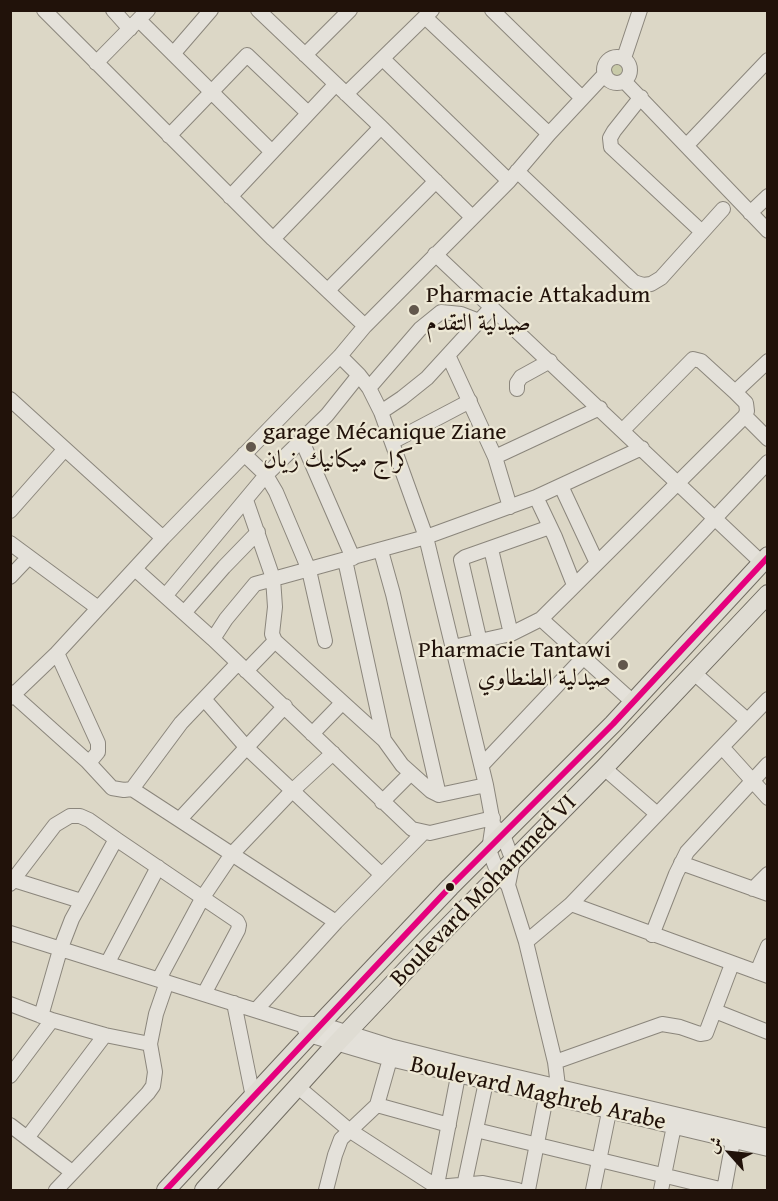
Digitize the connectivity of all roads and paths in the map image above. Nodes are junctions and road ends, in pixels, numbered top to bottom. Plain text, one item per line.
1 (44, 10) edge
2 (113, 10) edge
3 (211, 10) edge
4 (258, 10) edge
5 (350, 10) edge
6 (492, 10) edge
7 (640, 10) edge
8 (429, 14) edge
9 (139, 20) edge
10 (173, 54) junction
11 (305, 55) junction
12 (624, 58) junction
13 (383, 59) junction
14 (768, 60) edge
15 (96, 63) junction
16 (605, 74) junction
17 (624, 81) junction
18 (335, 85) junction
19 (212, 92) junction
20 (346, 94) junction
21 (640, 97) junction
22 (582, 98) junction
23 (308, 113) junction
24 (381, 126) junction
25 (549, 134) junction
26 (169, 136) junction
27 (687, 144) junction
28 (272, 152) junction
29 (513, 176) junction
30 (435, 181) junction
31 (230, 196) junction
32 (768, 196) edge
33 (723, 209) dead end
34 (750, 213) junction
35 (472, 218) junction
36 (768, 231) edge
37 (702, 232) junction
38 (273, 239) junction
39 (435, 254) junction
40 (328, 290) junction
41 (492, 307) junction
42 (479, 321) junction
43 (365, 326) junction
44 (448, 355) junction
45 (340, 356) junction
46 (550, 361) junction
47 (768, 361) edge
48 (359, 375) junction
49 (369, 388) junction
50 (517, 389) dead end
51 (735, 392) junction
52 (470, 401) junction
53 (13, 407) edge
54 (600, 408) junction
55 (381, 412) junction
56 (745, 416) junction
57 (623, 430) junction
58 (766, 436) edge
59 (302, 441) junction
60 (392, 442) junction
61 (642, 448) junction
62 (64, 450) junction
63 (244, 454) junction
64 (495, 457) junction
65 (768, 462) edge
66 (266, 475) junction
67 (677, 482) junction
68 (561, 486) junction
69 (536, 497) junction
70 (246, 500) junction
71 (510, 507) junction
72 (10, 511) edge
73 (715, 519) junction
74 (550, 527) junction
75 (258, 532) junction
76 (426, 537) junction
77 (163, 538) junction
78 (10, 543) edge
79 (491, 549) junction
80 (381, 551) junction
81 (28, 558) junction
82 (349, 559) junction
83 (764, 559) edge
84 (597, 563) junction
85 (135, 568) junction
86 (309, 570) junction
87 (10, 578) edge
88 (273, 578) junction
89 (574, 585) junction
90 (768, 594) edge
91 (166, 595) junction
92 (98, 608) junction
93 (184, 613) junction
94 (541, 619) junction
95 (511, 634) junction
96 (213, 639) junction
97 (325, 640) dead end
98 (275, 641) junction
99 (480, 642) junction
100 (453, 647) junction
101 (57, 653) junction
102 (583, 658) junction
103 (242, 667) junction
104 (693, 672) junction
105 (12, 695) edge
106 (204, 699) junction
107 (768, 699) edge
108 (633, 702) junction
109 (342, 703) junction
110 (285, 706) junction
111 (747, 720) junction
112 (312, 734) junction
113 (384, 740) junction
114 (722, 747) junction
115 (247, 748) junction
116 (333, 753) junction
117 (87, 761) junction
118 (768, 764) edge
119 (482, 765) junction
120 (604, 768) junction
121 (411, 774) junction
122 (753, 780) junction
123 (486, 785) junction
124 (132, 789) junction
125 (291, 792) junction
126 (439, 795) junction
127 (768, 798) edge
128 (382, 802) junction
129 (656, 813) junction
130 (180, 819) junction
131 (496, 825) junction
132 (423, 833) junction
133 (116, 839) junction
134 (489, 849) junction
135 (232, 854) junction
136 (513, 861) junction
137 (681, 863) junction
138 (158, 867) junction
139 (768, 874) edge
140 (382, 875) junction
141 (503, 880) junction
142 (12, 882) edge
143 (753, 889) junction
144 (768, 894) edge
145 (203, 897) junction
146 (81, 901) junction
147 (571, 904) junction
148 (336, 922) junction
149 (10, 933) edge
150 (652, 935) junction
151 (526, 942) junction
152 (768, 945) edge
153 (60, 950) junction
154 (108, 962) junction
155 (732, 964) junction
156 (762, 974) edge
157 (163, 980) junction
158 (204, 994) junction
159 (234, 1003) junction
160 (10, 1004) edge
161 (256, 1010) junction
162 (715, 1011) junction
163 (47, 1018) junction
164 (309, 1028) junction
165 (768, 1032) edge
166 (105, 1035) junction
167 (342, 1038) junction
168 (150, 1044) junction
169 (390, 1059) junction
170 (555, 1062) junction
171 (10, 1076) edge
172 (458, 1076) junction
173 (486, 1082) junction
174 (298, 1087) junction
175 (553, 1094) junction
176 (253, 1097) junction
177 (377, 1105) junction
178 (609, 1112) junction
179 (10, 1125) edge
180 (449, 1125) junction
181 (674, 1126) junction
182 (349, 1130) junction
183 (476, 1130) junction
184 (768, 1136) edge
185 (27, 1138) junction
186 (733, 1141) junction
187 (536, 1146) junction
188 (768, 1149) edge
189 (600, 1160) junction
190 (72, 1172) junction
191 (663, 1184) edge
192 (463, 1188) edge
193 (436, 1189) edge
194 (56, 1191) edge
195 (166, 1191) edge
196 (204, 1191) edge
197 (326, 1191) edge
198 (518, 1191) edge
199 (528, 1191) edge
200 (593, 1191) edge
201 (724, 1191) edge

1 - 15 street
2 - 9 street
3 - 10 street
4 - 11 street
5 - 11 street
6 - 22 street
7 - 12 street
8 - 13 street
8 - 25 street
9 - 10 street
9 - 15 street
10 - 19 street
11 - 18 street
12 - 16 street
12 - 17 street
13 - 20 street
13 - 29 street
14 - 27 street
15 - 26 street
16 - 17 street
16 - 22 street
17 - 21 street
18 - 20 street
18 - 23 street
19 - 23 street
19 - 26 street
19 - 28 street
20 - 24 street
21 - 27 street
21 - 37 street
22 - 25 street
23 - 28 street
24 - 30 street
24 - 38 street
25 - 29 street
26 - 31 street
27 - 34 street
28 - 31 street
29 - 35 street
29 - 37 street
30 - 35 street
30 - 40 street
31 - 38 street
32 - 34 street
33 - 37 street
34 - 36 street
35 - 39 street
38 - 40 street
39 - 41 street
39 - 43 street
40 - 43 street
41 - 42 street
41 - 46 street
42 - 44 street
42 - 49 street
43 - 45 street
44 - 52 street
44 - 55 street
45 - 48 street
45 - 63 street
46 - 50 street
46 - 54 street
47 - 51 street
48 - 49 street
48 - 59 street
49 - 55 street
51 - 56 street
51 - 57 street
52 - 60 street
52 - 64 street
53 - 62 street
54 - 57 street
54 - 64 street
55 - 60 street
56 - 58 street
56 - 67 street
57 - 61 street
59 - 66 street
59 - 82 street
60 - 76 street
61 - 67 street
61 - 68 street
62 - 72 street
62 - 77 street
63 - 66 street
63 - 77 street
64 - 71 street
65 - 73 street
66 - 70 street
66 - 86 street
67 - 73 street
67 - 84 street
68 - 69 street
68 - 84 street
69 - 71 street
69 - 74 street
70 - 75 street
70 - 91 street
71 - 76 street
73 - 83 street
73 - 102 street
74 - 79 street
74 - 89 street
75 - 88 street
75 - 93 street
76 - 80 street
76 - 100 street
77 - 85 street
78 - 81 street
79 - 95 street
79 - 99 street
80 - 82 street
80 - 126 street
81 - 87 street
81 - 92 street
82 - 86 street
82 - 113 street
83 - 108 main road, Boulevard Mohammed VI
84 - 89 street
85 - 91 street
85 - 92 street
86 - 88 street
86 - 97 street
88 - 96 street
88 - 98 street
89 - 94 street
90 - 104 main road, Boulevard Mohammed VI
91 - 93 street
92 - 101 street
93 - 96 street
94 - 95 street
94 - 102 street
95 - 99 street
96 - 103 street
98 - 103 street
98 - 109 street
99 - 100 street
100 - 119 street
101 - 105 street
101 - 117 street
102 - 108 street
102 - 119 street
103 - 106 street
103 - 110 street
104 - 111 street
104 - 120 main road, Boulevard Mohammed VI
105 - 117 street
106 - 115 street
106 - 124 street
107 - 111 street
108 - 131 main road, Boulevard Mohammed VI
109 - 112 street
109 - 113 street
110 - 112 street
110 - 115 street
111 - 114 street
112 - 116 street
113 - 121 street
114 - 122 street
114 - 129 street
115 - 125 street
115 - 130 street
116 - 125 street
116 - 128 street
117 - 124 street
118 - 122 street
119 - 123 street
120 - 129 street
120 - 136 main road, Boulevard Mohammed VI
121 - 126 street
121 - 128 street
122 - 127 street
122 - 137 street
123 - 126 street
123 - 131 street
124 - 130 street
125 - 135 street
125 - 140 street
128 - 132 street
129 - 147 street
130 - 135 street
131 - 132 street
131 - 134 main road, Boulevard Mohammed VI
131 - 136 street
132 - 140 street
133 - 138 street
133 - 142 street
133 - 146 street
134 - 141 street
134 - 164 main road, Boulevard Mohammed VI
135 - 145 street
135 - 148 street
136 - 141 main road, Boulevard Mohammed VI
137 - 143 street
137 - 150 street
138 - 145 street
138 - 154 street
139 - 143 street
140 - 148 street
141 - 151 street
141 - 167 main road, Boulevard Mohammed VI
142 - 146 street
143 - 144 street
145 - 157 street
145 - 158 street
146 - 153 street
147 - 150 street
147 - 151 street
148 - 161 street
149 - 153 street, Boulevard Maghreb Arabe
150 - 155 street
151 - 170 street
152 - 156 street
153 - 154 street, Boulevard Maghreb Arabe
153 - 163 street
154 - 157 street, Boulevard Maghreb Arabe
155 - 156 street
155 - 162 street
157 - 158 street, Boulevard Maghreb Arabe
157 - 168 street
158 - 159 street, Boulevard Maghreb Arabe
159 - 161 street, Boulevard Maghreb Arabe
159 - 176 street
160 - 163 street
161 - 164 street, Boulevard Maghreb Arabe
162 - 165 street
162 - 170 street
163 - 166 street
163 - 171 street
164 - 167 street, Boulevard Maghreb Arabe
164 - 176 main road, Boulevard Mohammed VI
166 - 168 street
166 - 185 street
167 - 169 street, Boulevard Maghreb Arabe
167 - 174 main road, Boulevard Mohammed VI
167 - 175 street, Boulevard Maghreb Arabe
168 - 190 street
169 - 172 street, Boulevard Maghreb Arabe
169 - 177 street
170 - 175 street
172 - 173 street, Boulevard Maghreb Arabe
172 - 180 street
173 - 175 street, Boulevard Maghreb Arabe
173 - 183 street
174 - 182 street
174 - 196 main road, Boulevard Mohammed VI
175 - 178 street, Boulevard Maghreb Arabe
175 - 184 street, Boulevard Maghreb Arabe
175 - 187 street
176 - 195 main road, Boulevard Mohammed VI
177 - 180 street
177 - 182 street
178 - 181 street, Boulevard Maghreb Arabe
178 - 189 street
179 - 185 street
180 - 193 street
181 - 186 street, Boulevard Maghreb Arabe
181 - 191 street
182 - 193 street
182 - 197 street
183 - 187 street
183 - 192 street
185 - 190 street
186 - 188 street, Boulevard Maghreb Arabe
186 - 201 street
187 - 189 street
187 - 199 street
189 - 191 street
189 - 200 street
190 - 194 street
191 - 201 street
192 - 193 street
192 - 198 street

